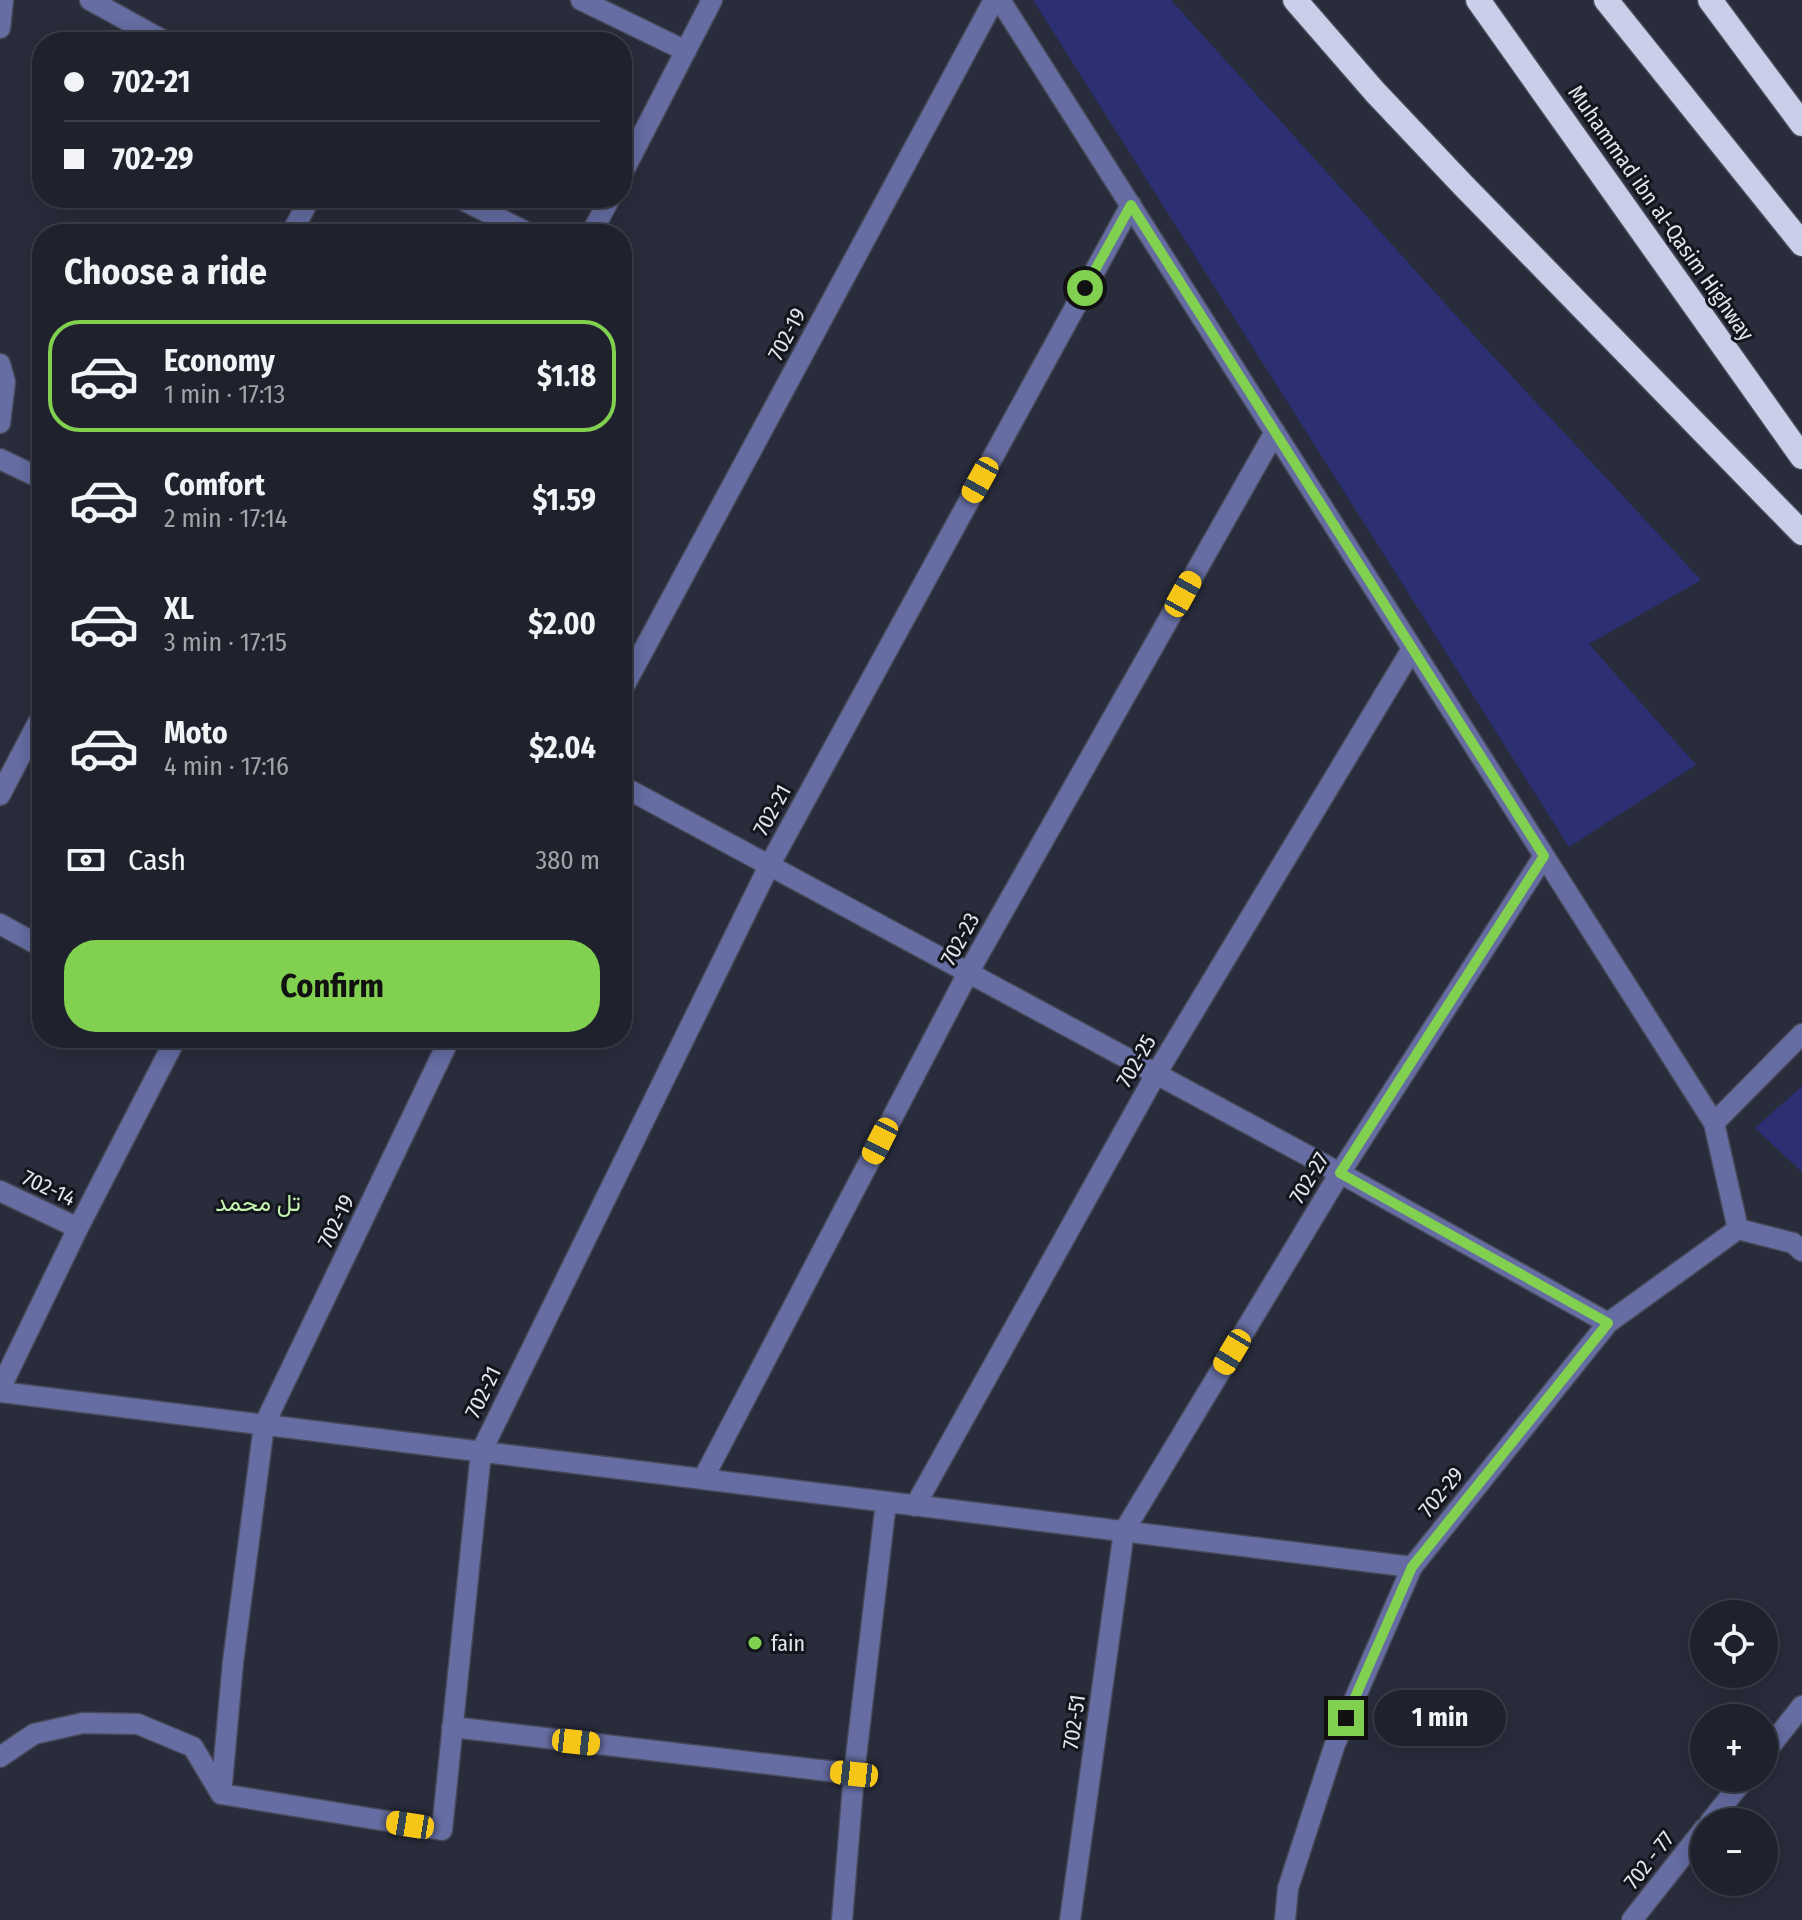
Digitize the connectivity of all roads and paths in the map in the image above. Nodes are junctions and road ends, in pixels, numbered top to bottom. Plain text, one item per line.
1 (3, 0) edge
2 (90, 0) edge
3 (581, 0) edge
4 (712, 0) edge
5 (994, 0) edge
6 (1000, 0) edge
7 (1478, 0) edge
8 (1606, 0) edge
9 (1710, 0) edge
10 (1296, 2) edge
11 (0, 28) edge
12 (148, 32) edge
13 (686, 51) junction
14 (1802, 124) edge
15 (632, 155) edge
16 (1131, 205) junction
17 (479, 208) edge
18 (510, 224) edge
19 (1802, 244) edge
20 (0, 364) edge
21 (0, 423) edge
22 (1275, 432) junction
23 (1802, 457) edge
24 (0, 459) edge
25 (32, 474) edge
26 (1802, 533) edge
27 (1412, 649) junction
28 (632, 671) edge
29 (32, 734) edge
30 (632, 791) edge
31 (0, 795) edge
32 (1544, 856) junction
33 (769, 866) junction
34 (0, 924) edge
35 (32, 942) edge
36 (968, 973) junction
37 (1802, 1034) edge
38 (171, 1048) edge
39 (445, 1048) edge
40 (1156, 1074) junction
41 (1714, 1123) junction
42 (1340, 1173) junction
43 (0, 1191) edge
44 (78, 1228) junction
45 (1738, 1229) junction
46 (1797, 1247) edge
47 (1608, 1323) junction
48 (0, 1391) edge
49 (264, 1425) junction
50 (481, 1452) junction
51 (703, 1479) junction
52 (886, 1502) junction
53 (915, 1506) junction
54 (1124, 1531) junction
55 (1412, 1567) junction
56 (1802, 1706) edge
57 (452, 1727) junction
58 (1778, 1736) edge
59 (0, 1757) edge
60 (854, 1774) junction
61 (1734, 1792) edge
62 (221, 1794) junction
63 (1721, 1808) edge
64 (1690, 1847) edge
65 (842, 1920) edge
66 (1070, 1920) edge
67 (1285, 1920) edge
68 (1632, 1920) edge

1 - 11 street
2 - 12 street
3 - 13 street
4 - 13 street
5 - 28 street, 702-19
6 - 16 street
7 - 23 highway, Muhammad ibn al-Qasim Highway
8 - 19 highway
9 - 14 highway
10 - 26 highway
13 - 15 street
16 - 22 street
16 - 33 street, 702-21
17 - 18 street
20 - 21 street
22 - 27 street
22 - 36 street, 702-23
24 - 25 street
27 - 32 street
27 - 40 street, 702-25
29 - 31 street
30 - 33 street
32 - 41 street
32 - 42 street, 702-27
33 - 36 street
33 - 50 street, 702-21
34 - 35 street
36 - 40 street
36 - 51 street, 702-23
37 - 41 street
38 - 44 street
39 - 49 street, 702-19
40 - 42 street
40 - 53 street, 702-25
41 - 45 street
42 - 47 street
42 - 54 street, 702-27
43 - 44 street, 702-14
44 - 48 street
45 - 46 street
45 - 47 street, 702-29
47 - 55 street, 702-29
48 - 49 street
49 - 50 street
49 - 62 street, 702-19
50 - 51 street
50 - 57 street
51 - 52 street
52 - 53 street
52 - 60 street
53 - 54 street
54 - 55 street
54 - 66 street, 702-51
55 - 67 street, 702-29
56 - 58 street
57 - 60 street
57 - 62 street
59 - 62 street
60 - 65 street
61 - 63 street
64 - 68 street, 702 - 77

